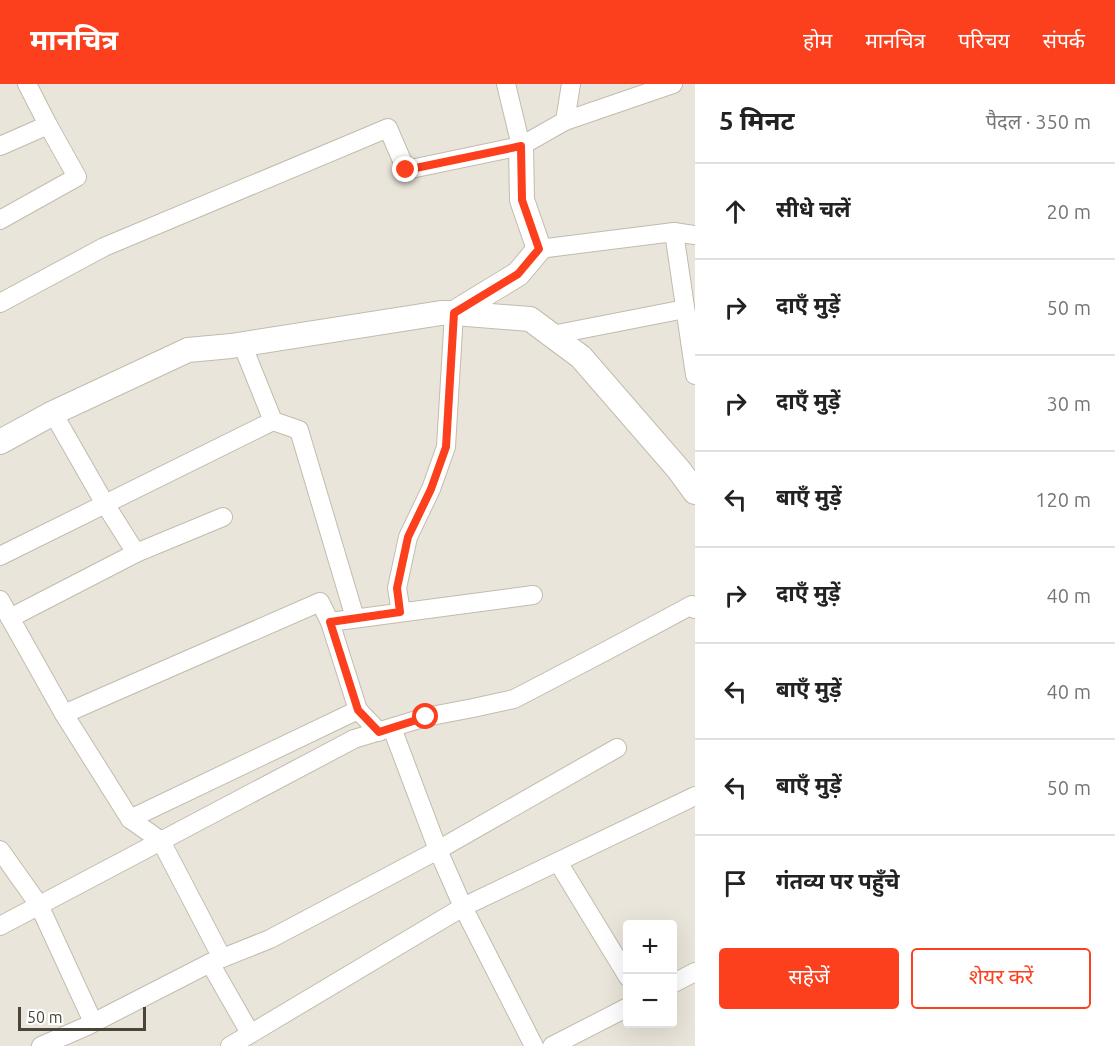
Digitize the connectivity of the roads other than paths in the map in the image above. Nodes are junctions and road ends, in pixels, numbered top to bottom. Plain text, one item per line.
1 (27, 84) edge
2 (506, 84) edge
3 (570, 84) edge
4 (673, 84) edge
5 (565, 121) junction
6 (48, 125) junction
7 (0, 146) edge
8 (521, 146) junction
9 (0, 220) edge
10 (674, 232) junction
11 (695, 235) edge
12 (539, 249) junction
13 (0, 303) edge
14 (685, 309) junction
15 (454, 313) junction
16 (552, 335) junction
17 (242, 344) junction
18 (695, 375) edge
19 (53, 412) junction
20 (273, 421) junction
21 (0, 442) edge
22 (688, 482) edge
23 (695, 501) edge
24 (105, 504) junction
25 (223, 517) dead end
26 (136, 553) junction
27 (0, 556) edge
28 (533, 595) dead end
29 (0, 600) edge
30 (695, 609) edge
31 (400, 612) junction
32 (10, 618) junction
33 (355, 618) junction
34 (330, 622) junction
35 (358, 710) junction
36 (64, 714) junction
37 (386, 730) junction
38 (617, 748) dead end
39 (695, 796) edge
40 (130, 819) junction
41 (161, 841) junction
42 (0, 850) edge
43 (438, 850) junction
44 (558, 862) junction
45 (39, 905) junction
46 (464, 907) junction
47 (0, 926) edge
48 (216, 961) junction
49 (695, 972) edge
50 (625, 974) edge
51 (677, 981) edge
52 (623, 1009) edge
53 (93, 1022) junction
54 (250, 1033) junction
55 (62, 1042) edge
56 (41, 1046) edge
57 (230, 1046) edge
58 (534, 1046) edge
59 (552, 1046) edge

1 - 6 street
2 - 8 street
3 - 5 street
4 - 5 street
5 - 8 street
6 - 7 street
6 - 9 street
8 - 12 street
8 - 13 street
10 - 11 street
10 - 12 street
10 - 14 street
12 - 15 street
14 - 16 street
14 - 18 street
15 - 16 street
15 - 17 street
15 - 31 street
16 - 22 street
17 - 19 street
17 - 20 street
19 - 21 street
19 - 24 street
20 - 24 street
20 - 33 street
22 - 23 street
24 - 26 street
24 - 27 street
25 - 26 street
26 - 32 street
28 - 31 street
29 - 32 street
30 - 37 street
31 - 33 street
32 - 36 street
33 - 34 street
34 - 35 street
34 - 36 street
35 - 37 street
35 - 40 street
36 - 40 street
37 - 41 street
37 - 43 street
38 - 43 street
39 - 44 street
40 - 41 street
41 - 45 street
41 - 48 street
42 - 45 street
43 - 46 street
43 - 48 street
44 - 46 street
44 - 50 street
45 - 47 street
45 - 53 street
46 - 54 street
46 - 58 street
48 - 53 street
48 - 54 street
49 - 51 street
52 - 59 street
53 - 55 street
54 - 57 street
55 - 56 street

